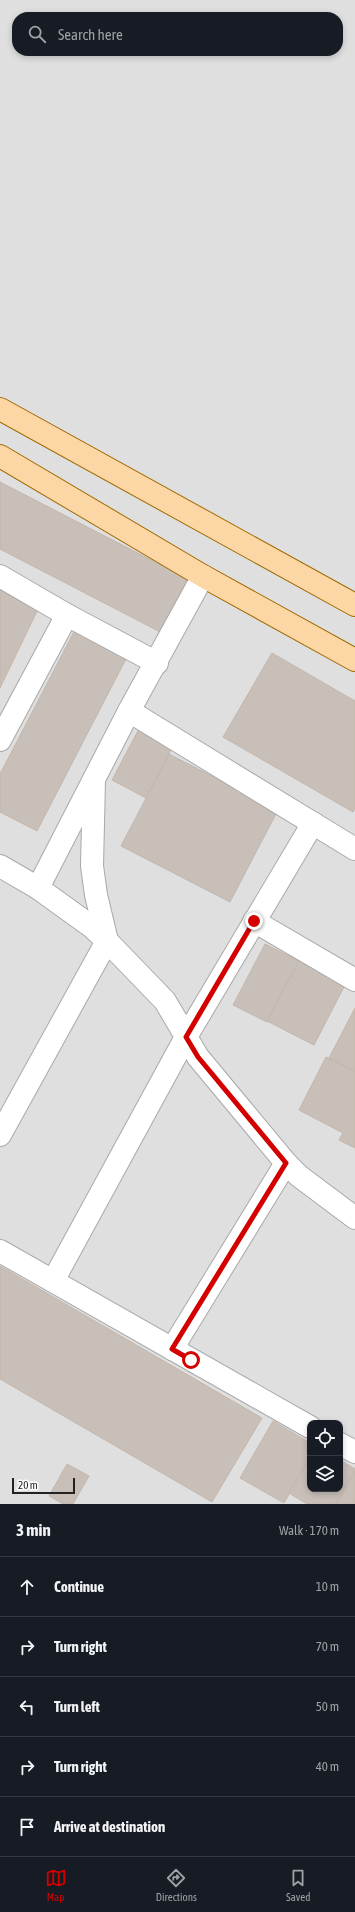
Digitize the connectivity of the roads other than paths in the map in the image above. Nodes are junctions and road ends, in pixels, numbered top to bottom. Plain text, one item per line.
1 (0, 409) edge
2 (0, 456) edge
3 (0, 576) edge
4 (203, 576) junction
5 (355, 605) edge
6 (67, 615) junction
7 (355, 660) edge
8 (157, 663) junction
9 (129, 711) junction
10 (0, 740) edge
11 (94, 780) junction
12 (313, 823) junction
13 (355, 849) edge
14 (0, 866) edge
15 (38, 888) junction
16 (254, 921) junction
17 (107, 941) junction
18 (355, 980) edge
19 (186, 1037) junction
20 (0, 1135) edge
21 (286, 1163) junction
22 (355, 1218) edge
23 (0, 1251) edge
24 (53, 1281) junction
25 (172, 1349) junction
26 (307, 1425) edge
27 (343, 1446) edge
28 (355, 1452) edge

1 - 5 main road
2 - 4 main road
3 - 6 street
4 - 7 main road
4 - 8 street
6 - 8 street
6 - 10 street
8 - 9 street
9 - 11 street
9 - 12 street
11 - 15 street
11 - 17 street
12 - 13 street
12 - 16 street
14 - 15 street
15 - 17 street
16 - 18 street
16 - 19 street
17 - 19 street
17 - 20 street
19 - 21 street
19 - 24 street
21 - 22 street
21 - 25 street
23 - 24 street
24 - 25 street
25 - 26 street
27 - 28 street

